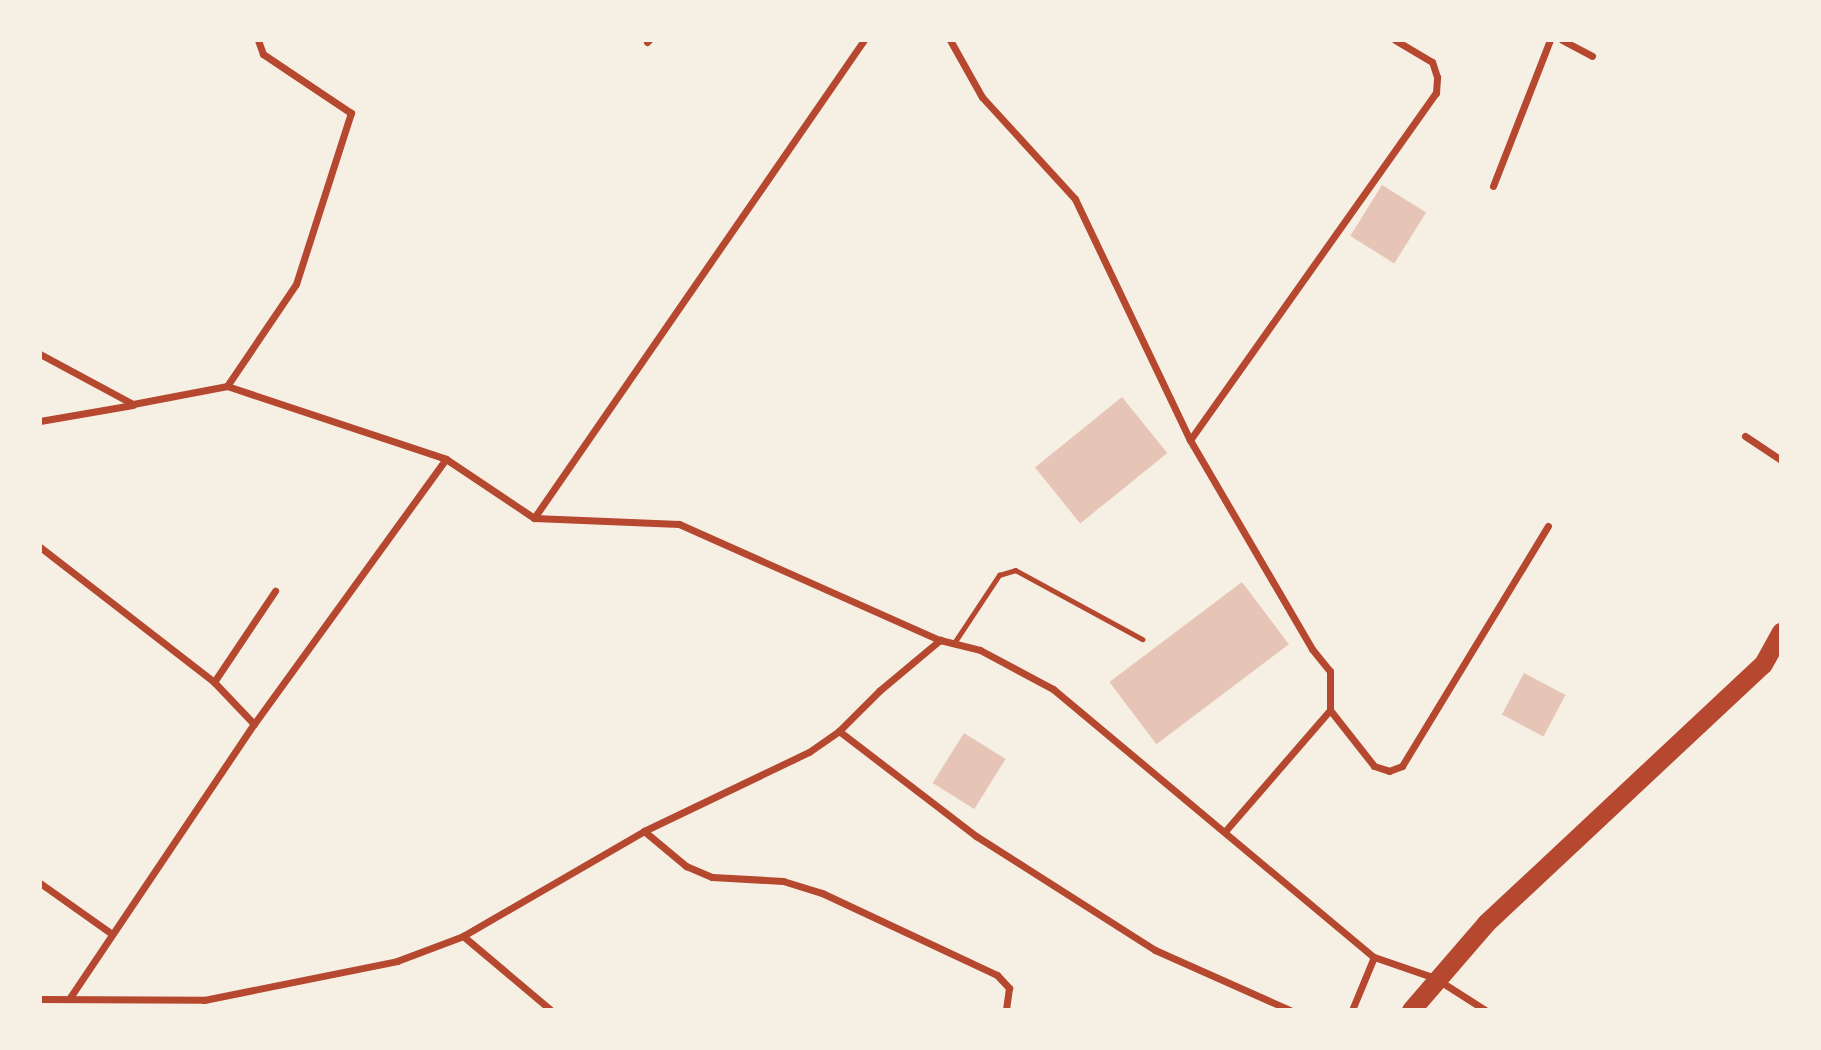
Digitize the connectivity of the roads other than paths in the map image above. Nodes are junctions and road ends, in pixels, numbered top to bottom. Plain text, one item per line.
1 (258, 40) edge
2 (864, 40) edge
3 (950, 40) edge
4 (1395, 40) edge
5 (1550, 40) edge
6 (1562, 40) edge
7 (1592, 56) dead end
8 (1493, 186) dead end
9 (40, 354) edge
10 (227, 386) junction
11 (133, 404) junction
12 (40, 421) edge
13 (1745, 436) dead end
14 (1191, 440) junction
15 (446, 459) junction
16 (1781, 460) edge
17 (534, 518) junction
18 (1548, 526) dead end
19 (40, 547) edge
20 (275, 591) dead end
21 (1781, 632) edge
22 (940, 639) junction
23 (1142, 639) dead end
24 (954, 643) junction
25 (1772, 661) edge
26 (214, 682) junction
27 (1330, 710) junction
28 (254, 724) junction
29 (839, 731) junction
30 (1226, 830) junction
31 (644, 831) junction
32 (40, 883) edge
33 (112, 934) junction
34 (463, 936) junction
35 (1374, 957) junction
36 (1435, 978) junction
37 (40, 999) edge
38 (69, 999) junction
39 (204, 1000) junction
40 (199, 1010) edge
41 (551, 1010) edge
42 (1006, 1010) edge
43 (1290, 1010) edge
44 (1352, 1010) edge
45 (1411, 1010) edge
46 (1485, 1010) edge

1 - 10 street
2 - 17 street
3 - 14 street
4 - 14 street
5 - 8 street
6 - 7 street
9 - 11 street
10 - 11 street
10 - 15 street
11 - 12 street
13 - 16 street
14 - 27 street
15 - 17 street
15 - 28 street
17 - 22 street
18 - 27 street
19 - 26 street
20 - 26 street
21 - 25 highway
22 - 24 street
22 - 29 street
23 - 24 lane
24 - 30 street
25 - 36 highway
26 - 28 street
27 - 30 street
28 - 33 street
29 - 31 street
29 - 43 street
30 - 35 street
31 - 34 street
31 - 42 street
32 - 33 street
33 - 38 street
34 - 39 street
34 - 41 street
35 - 36 street
35 - 44 street
36 - 45 highway
36 - 46 street
37 - 38 street
38 - 39 street
39 - 40 street

